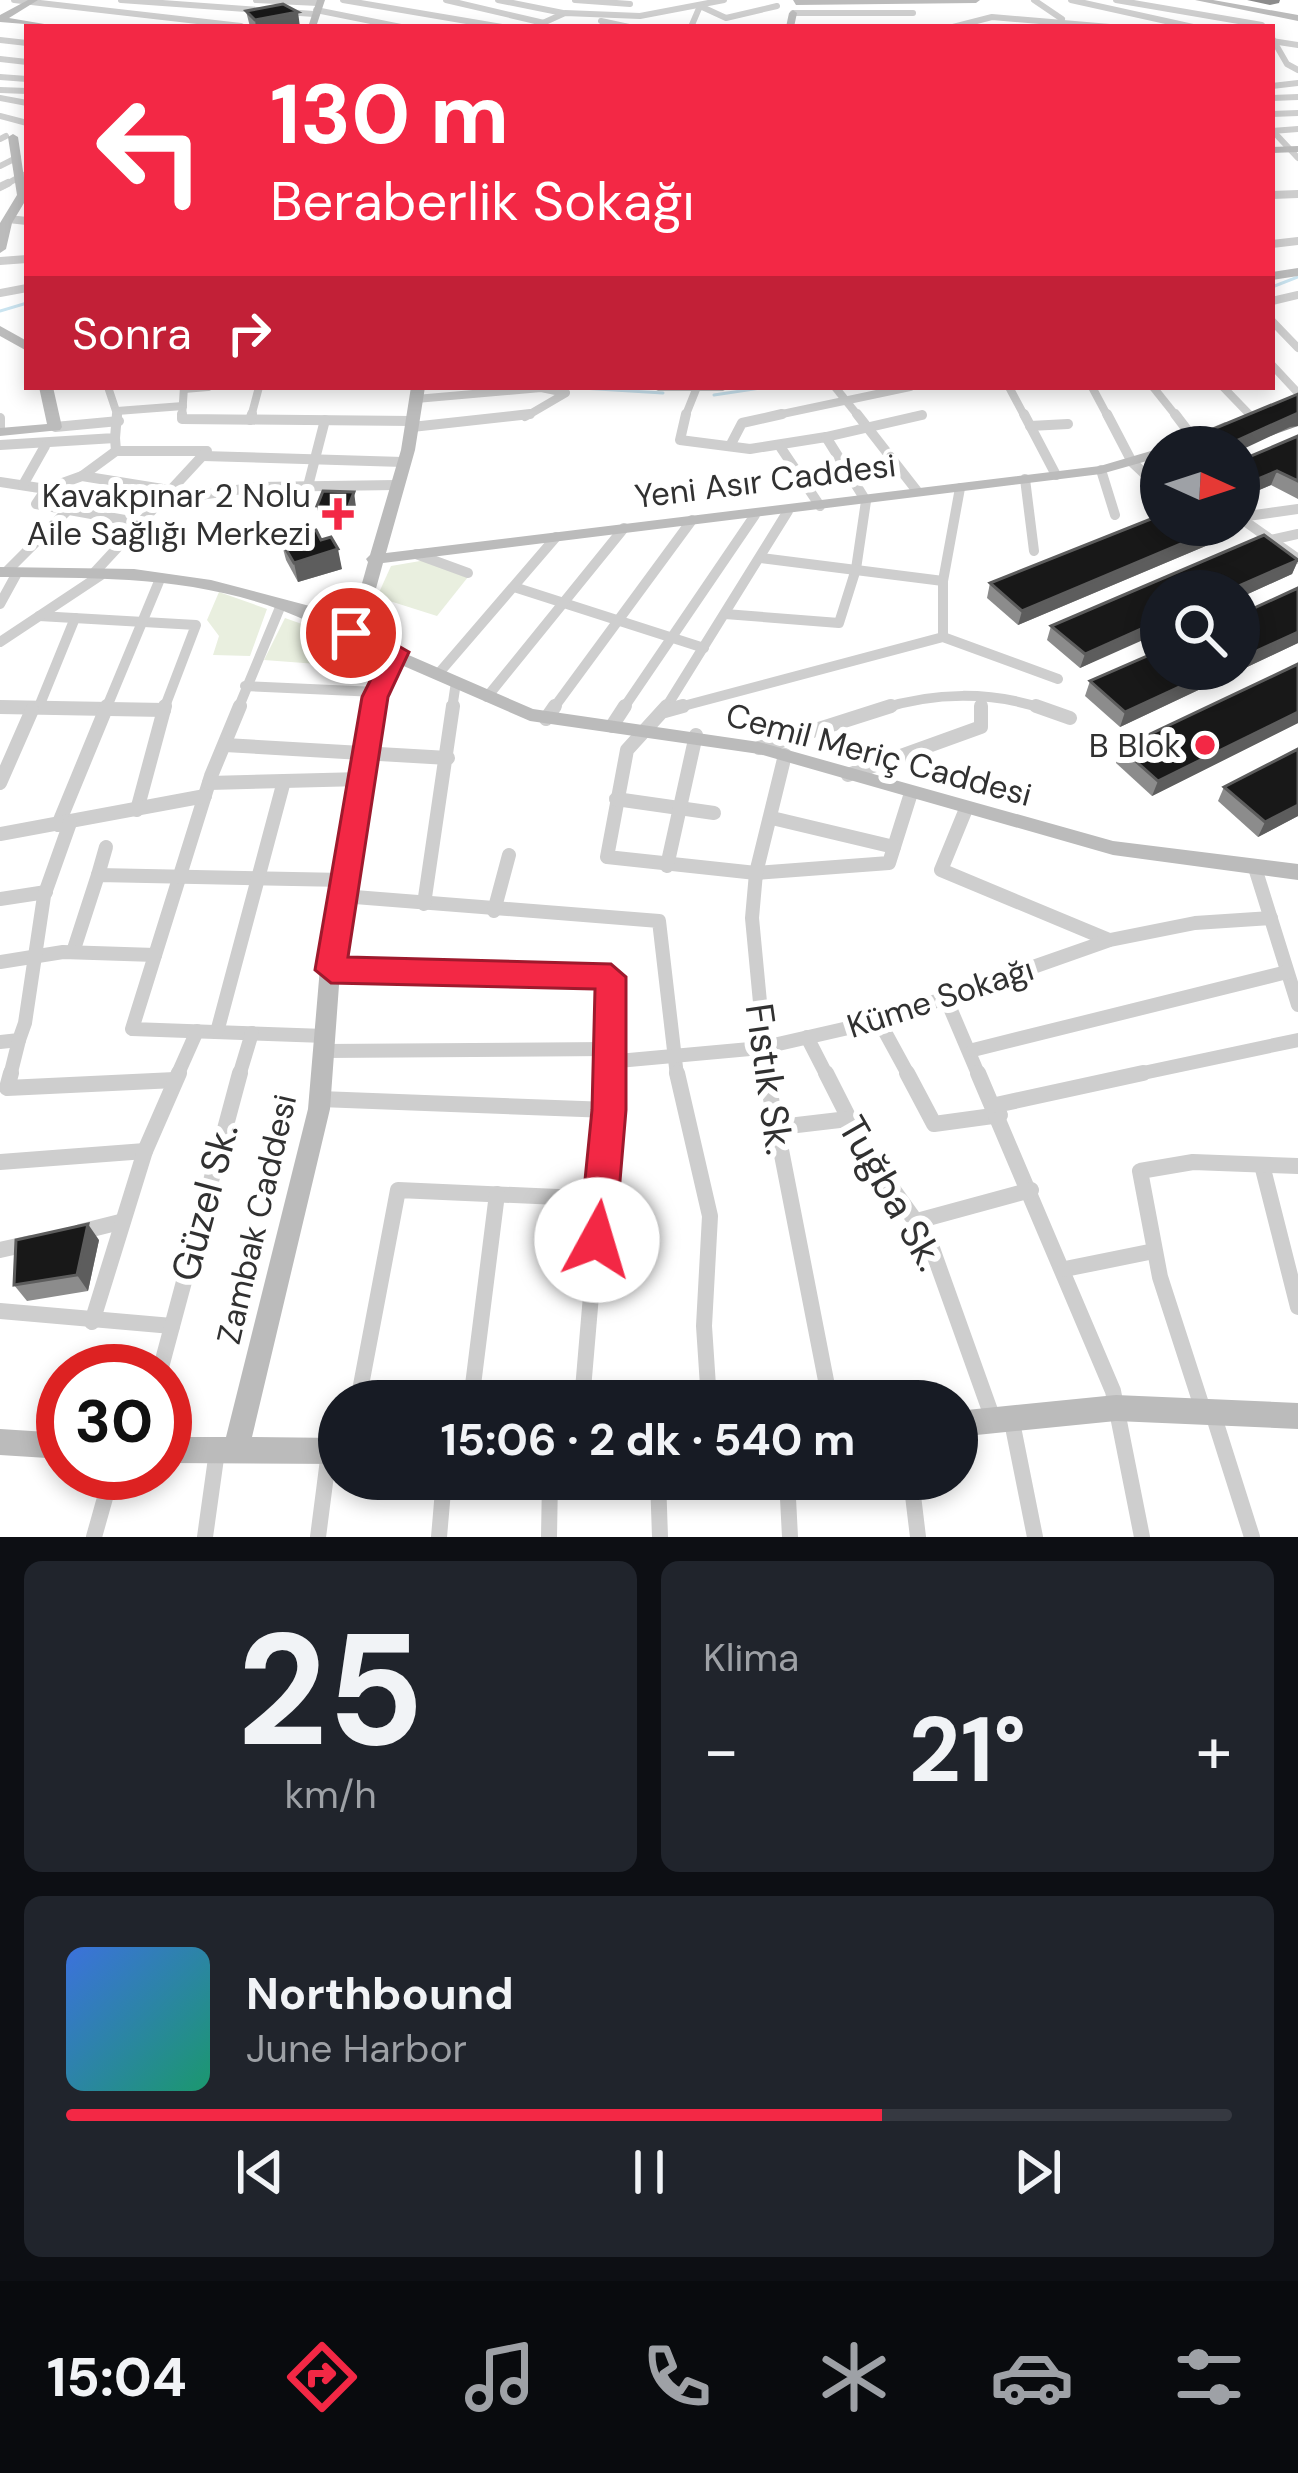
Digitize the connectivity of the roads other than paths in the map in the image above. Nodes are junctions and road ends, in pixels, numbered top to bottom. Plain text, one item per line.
1 (14, 0) edge
2 (121, 0) edge
3 (256, 0) edge
4 (344, 0) edge
5 (399, 0) edge
6 (446, 0) edge
7 (498, 0) edge
8 (577, 0) edge
9 (662, 0) edge
10 (724, 0) edge
11 (847, 0) edge
12 (907, 0) edge
13 (976, 0) edge
14 (1034, 0) edge
15 (1071, 0) edge
16 (1098, 0) edge
17 (1116, 0) edge
18 (1199, 0) edge
19 (166, 1) edge
20 (679, 1) edge
21 (750, 1) edge
22 (31, 2) edge
23 (632, 2) edge
24 (1160, 3) edge
25 (188, 5) junction
26 (700, 6) junction
27 (317, 7) edge
28 (388, 7) junction
29 (1089, 8) junction
30 (668, 9) junction
31 (787, 9) edge
32 (267, 10) junction
33 (1252, 11) junction
34 (565, 14) junction
35 (913, 14) junction
36 (617, 15) junction
37 (145, 17) junction
38 (984, 18) junction
39 (1298, 18) edge
40 (0, 19) edge
41 (590, 19) junction
42 (1147, 19) junction
43 (167, 20) junction
44 (471, 22) junction
45 (356, 23) edge
46 (545, 23) joint
47 (36, 24) edge
48 (161, 24) edge
49 (216, 24) edge
50 (243, 24) edge
51 (467, 24) edge
52 (483, 24) edge
53 (580, 24) edge
54 (613, 24) edge
55 (655, 24) edge
56 (692, 24) edge
57 (755, 24) edge
58 (864, 24) edge
59 (918, 24) edge
60 (963, 24) edge
61 (993, 24) edge
62 (1053, 24) edge
63 (1064, 24) edge
64 (1091, 24) edge
65 (1143, 24) edge
66 (1176, 24) edge
67 (1254, 24) edge
68 (1262, 24) edge
69 (1275, 43) edge
70 (1287, 64) junction
71 (1275, 70) edge
72 (1298, 70) edge
73 (9, 137) edge
74 (0, 166) edge
75 (23, 169) edge
76 (0, 187) edge
77 (24, 196) edge
78 (8, 219) junction
79 (24, 220) edge
80 (0, 249) edge
81 (1275, 324) edge
82 (1298, 348) edge
83 (1275, 368) edge
84 (47, 390) edge
85 (109, 390) edge
86 (184, 390) edge
87 (258, 390) edge
88 (491, 390) edge
89 (551, 390) edge
90 (694, 390) edge
91 (838, 390) edge
92 (896, 390) edge
93 (1011, 390) edge
94 (1094, 390) edge
95 (1155, 390) edge
96 (1225, 390) edge
97 (417, 393) edge
98 (1298, 394) edge
99 (847, 401) junction
100 (1282, 402) edge
101 (1266, 409) edge
102 (182, 412) junction
103 (922, 415) dead end
104 (118, 416) junction
105 (1250, 416) junction
106 (0, 418) edge
107 (250, 420) junction
108 (325, 420) junction
109 (412, 424) junction
110 (868, 424) junction
111 (1068, 424) dead end
112 (1030, 426) junction
113 (1184, 426) edge
114 (1226, 426) edge
115 (55, 427) junction
116 (0, 431) edge
117 (826, 436) junction
118 (116, 444) junction
119 (0, 445) edge
120 (779, 445) junction
121 (45, 446) junction
122 (730, 446) junction
123 (178, 451) junction
124 (205, 453) junction
125 (1140, 459) edge
126 (313, 460) junction
127 (403, 461) junction
128 (1132, 462) junction
129 (1140, 469) edge
130 (1101, 470) junction
131 (1056, 475) junction
132 (82, 476) junction
133 (1025, 479) junction
134 (0, 482) edge
135 (22, 485) junction
136 (396, 485) junction
137 (308, 486) junction
138 (960, 488) junction
139 (46, 489) junction
140 (165, 491) junction
141 (916, 491) junction
142 (866, 501) junction
143 (820, 506) junction
144 (1298, 509) edge
145 (68, 510) junction
146 (788, 511) junction
147 (755, 514) junction
148 (1260, 514) edge
149 (1115, 515) dead end
150 (692, 520) junction
151 (136, 522) junction
152 (624, 528) junction
153 (1260, 532) edge
154 (1298, 534) edge
155 (556, 537) junction
156 (1271, 540) junction
157 (1034, 551) dead end
158 (416, 554) junction
159 (761, 558) junction
160 (374, 559) junction
161 (1298, 560) edge
162 (856, 568) junction
163 (8, 572) edge
164 (468, 573) dead end
165 (97, 575) junction
166 (160, 579) junction
167 (943, 581) junction
168 (514, 587) junction
169 (563, 602) junction
170 (0, 604) edge
171 (281, 605) junction
172 (725, 614) junction
173 (39, 616) junction
174 (310, 616) junction
175 (75, 618) junction
176 (140, 619) junction
177 (619, 622) junction
178 (355, 623) junction
179 (670, 637) junction
180 (943, 638) junction
181 (0, 642) edge
182 (704, 648) junction
183 (397, 652) junction
184 (448, 678) junction
185 (1058, 680) dead end
186 (245, 686) junction
187 (377, 692) junction
188 (487, 697) junction
189 (981, 699) junction
190 (0, 707) edge
191 (35, 710) junction
192 (104, 710) junction
193 (164, 710) junction
194 (663, 712) junction
195 (546, 718) junction
196 (1070, 718) dead end
197 (612, 726) junction
198 (643, 728) junction
199 (696, 735) junction
200 (225, 745) junction
201 (759, 748) junction
202 (366, 750) junction
203 (785, 755) junction
204 (448, 758) junction
205 (848, 775) junction
206 (362, 779) junction
207 (284, 781) junction
208 (0, 783) edge
209 (207, 789) junction
210 (911, 793) junction
211 (616, 799) junction
212 (680, 808) junction
213 (966, 809) junction
214 (137, 810) junction
215 (714, 813) dead end
216 (772, 818) junction
217 (64, 824) junction
218 (0, 834) edge
219 (894, 847) junction
220 (106, 848) dead end
221 (508, 855) dead end
222 (667, 866) junction
223 (1255, 868) junction
224 (1298, 872) edge
225 (756, 873) junction
226 (98, 875) junction
227 (262, 877) junction
228 (180, 878) junction
229 (343, 888) junction
230 (46, 892) junction
231 (0, 899) edge
232 (424, 904) junction
233 (494, 911) junction
234 (1270, 918) junction
235 (1110, 940) junction
236 (73, 952) junction
237 (155, 956) junction
238 (42, 957) junction
239 (0, 962) edge
240 (331, 970) junction
241 (1287, 972) junction
242 (945, 996) junction
243 (1298, 1005) edge
244 (879, 1022) junction
245 (197, 1031) junction
246 (217, 1032) junction
247 (252, 1033) junction
248 (807, 1037) junction
249 (19, 1040) junction
250 (1298, 1040) edge
251 (0, 1042) edge
252 (325, 1044) junction
253 (761, 1048) junction
254 (973, 1050) junction
255 (607, 1055) junction
256 (673, 1058) junction
257 (176, 1080) junction
258 (320, 1099) junction
259 (609, 1110) junction
260 (998, 1110) junction
261 (848, 1119) junction
262 (780, 1127) junction
263 (145, 1151) junction
264 (0, 1162) edge
265 (1262, 1165) junction
266 (1298, 1166) edge
267 (1031, 1190) junction
268 (497, 1194) junction
269 (602, 1199) junction
270 (917, 1221) junction
271 (120, 1222) junction
272 (0, 1250) edge
273 (1154, 1252) junction
274 (1065, 1269) junction
275 (1298, 1307) edge
276 (0, 1311) edge
277 (92, 1322) junction
278 (172, 1326) junction
279 (167, 1344) edge
280 (362, 1380) edge
281 (474, 1380) edge
282 (584, 1380) edge
283 (708, 1380) edge
284 (826, 1380) edge
285 (1116, 1408) junction
286 (1208, 1412) junction
287 (1298, 1416) edge
288 (1002, 1418) junction
289 (978, 1421) edge
290 (0, 1442) edge
291 (36, 1444) edge
292 (226, 1449) junction
293 (192, 1450) edge
294 (318, 1451) edge
295 (104, 1500) edge
296 (325, 1500) edge
297 (442, 1500) edge
298 (550, 1500) edge
299 (659, 1500) edge
300 (788, 1500) edge
301 (914, 1500) edge
302 (94, 1537) edge
303 (205, 1537) edge
304 (318, 1537) edge
305 (439, 1537) edge
306 (549, 1537) edge
307 (660, 1537) edge
308 (790, 1537) edge
309 (918, 1537) edge
310 (1035, 1537) edge
311 (1142, 1537) edge
312 (1252, 1537) edge

1 - 22 street
2 - 19 street
3 - 27 street
4 - 28 street
5 - 28 street
6 - 46 street
7 - 34 street
8 - 23 street
9 - 20 street
10 - 26 street
11 - 12 street
11 - 31 street
12 - 13 street
12 - 35 street
13 - 38 street
14 - 63 street
15 - 29 street
16 - 29 street
17 - 24 street
18 - 33 street
19 - 25 street
19 - 37 street
20 - 30 street
21 - 31 street
22 - 37 street
22 - 40 street
23 - 36 street
24 - 42 street
24 - 67 street
25 - 32 street
25 - 43 street
26 - 30 street
26 - 31 street
26 - 56 street
27 - 32 street
27 - 45 street
28 - 44 street
29 - 42 street
29 - 64 street
30 - 36 street
30 - 55 street
31 - 35 street
31 - 57 street
31 - 58 street
32 - 50 street
33 - 39 street
33 - 68 street
34 - 36 street
34 - 41 street
34 - 46 street
35 - 59 street
37 - 43 street
38 - 60 street
38 - 61 street
38 - 62 street
40 - 47 street
41 - 53 street
41 - 54 street
42 - 65 street
42 - 66 street
43 - 48 street
43 - 49 street
44 - 51 street
44 - 52 street
69 - 70 street
70 - 71 street
70 - 72 street
73 - 75 street
74 - 75 street
75 - 76 street
77 - 78 street
78 - 79 street
78 - 80 street
81 - 82 street
83 - 98 street
84 - 115 street
85 - 104 street
86 - 102 street
87 - 107 street
88 - 97 street
89 - 109 street
90 - 122 street
91 - 99 street
92 - 99 street
93 - 112 street
94 - 128 street
95 - 113 street
96 - 105 street
97 - 109 street
98 - 100 street
99 - 110 street
99 - 122 street
101 - 105 street
102 - 104 street
102 - 107 street
102 - 123 street
103 - 110 street
104 - 115 street
104 - 118 street
105 - 114 street
106 - 116 street
107 - 108 street
108 - 109 street
108 - 126 street
109 - 127 street
110 - 117 street
110 - 141 street
111 - 112 street
112 - 131 street
115 - 116 street
117 - 120 street
117 - 142 street
118 - 121 street
118 - 123 street
118 - 132 street
119 - 121 street
120 - 122 street
120 - 143 street
121 - 135 street
123 - 124 street
124 - 126 street
124 - 140 street
125 - 128 street, Yeni Asır Caddesi
126 - 127 street
126 - 137 street
127 - 136 street
128 - 129 street
128 - 130 street, Yeni Asır Caddesi
130 - 131 street, Yeni Asır Caddesi
130 - 149 street
131 - 133 street, Yeni Asır Caddesi
132 - 139 street
132 - 140 street
133 - 138 street, Yeni Asır Caddesi
133 - 157 street
134 - 135 street
135 - 139 street
136 - 137 street
136 - 160 street
137 - 140 street
138 - 141 street, Yeni Asır Caddesi
138 - 167 street
139 - 145 street
140 - 151 street
141 - 142 street, Yeni Asır Caddesi
142 - 143 street, Yeni Asır Caddesi
142 - 162 street
143 - 146 street, Yeni Asır Caddesi
144 - 148 street
145 - 151 street
145 - 163 street
146 - 147 street, Yeni Asır Caddesi
146 - 159 street
147 - 150 street, Yeni Asır Caddesi
147 - 179 street
150 - 152 street, Yeni Asır Caddesi
150 - 177 street
151 - 165 street
152 - 155 street, Yeni Asır Caddesi
152 - 169 street
153 - 156 street
154 - 156 street
155 - 158 street, Yeni Asır Caddesi
155 - 168 street
156 - 161 street
158 - 160 street, Yeni Asır Caddesi
158 - 164 street
159 - 162 street
159 - 172 street
160 - 178 street
162 - 167 street
162 - 172 street
163 - 165 street, Cemil Meriç Caddesi
163 - 170 street
165 - 166 street, Cemil Meriç Caddesi
165 - 173 street
166 - 171 street, Cemil Meriç Caddesi
166 - 176 street
167 - 180 street
168 - 169 street
168 - 184 street
169 - 177 street
169 - 188 street
171 - 174 street, Cemil Meriç Caddesi
171 - 186 street
172 - 182 street
173 - 175 street
173 - 181 street
174 - 178 street, Cemil Meriç Caddesi
174 - 178 street
175 - 176 street
175 - 191 street
176 - 192 street
176 - 193 street
177 - 179 street
177 - 195 street
178 - 183 street, Cemil Meriç Caddesi
179 - 182 street
179 - 197 street
180 - 185 street
180 - 194 street
182 - 194 street
183 - 184 street, Cemil Meriç Caddesi
183 - 187 street, Zambak Caddesi
184 - 188 street, Cemil Meriç Caddesi
184 - 204 street
186 - 187 street
186 - 200 street
187 - 202 street, Zambak Caddesi
188 - 195 street, Cemil Meriç Caddesi
189 - 196 street
189 - 201 street
189 - 205 street
190 - 191 street
191 - 192 street
191 - 208 street
192 - 193 street
192 - 217 street
193 - 214 street
194 - 198 street
195 - 197 street, Cemil Meriç Caddesi
197 - 198 street, Cemil Meriç Caddesi
198 - 199 street, Cemil Meriç Caddesi
198 - 211 street
199 - 201 street, Cemil Meriç Caddesi
199 - 212 street
200 - 202 street
200 - 209 street
201 - 203 street, Cemil Meriç Caddesi
202 - 204 street
202 - 206 street, Zambak Caddesi
203 - 205 street, Cemil Meriç Caddesi
203 - 216 street, Fıstık Sk.
204 - 232 street
205 - 210 street, Cemil Meriç Caddesi
206 - 207 street
206 - 229 street, Zambak Caddesi
207 - 209 street
207 - 227 street
209 - 214 street
209 - 228 street
210 - 213 street, Cemil Meriç Caddesi
210 - 219 street
211 - 212 street
211 - 222 street
212 - 215 street
212 - 222 street
213 - 223 street, Cemil Meriç Caddesi
213 - 235 street
214 - 217 street
216 - 219 street
216 - 225 street, Fıstık Sk.
217 - 218 street
217 - 230 street
219 - 225 street
220 - 226 street
221 - 233 street
222 - 225 street
223 - 224 street, Cemil Meriç Caddesi
223 - 234 street
225 - 253 street, Fıstık Sk.
226 - 228 street
226 - 236 street
227 - 228 street
227 - 229 street
227 - 246 street
228 - 237 street
229 - 232 street
229 - 240 street, Zambak Caddesi
230 - 231 street
230 - 238 street
232 - 233 street
233 - 256 street
234 - 235 street, Küme Sokağı
234 - 241 street
235 - 242 street, Küme Sokağı
236 - 237 street
236 - 238 street
237 - 245 street, Küme Sokağı
238 - 239 street
238 - 249 street
240 - 252 street, Zambak Caddesi
240 - 255 street
241 - 243 street
241 - 254 street
242 - 244 street, Küme Sokağı
242 - 254 street
244 - 248 street, Küme Sokağı
244 - 260 street
245 - 246 street, Küme Sokağı
245 - 257 street
246 - 247 street, Küme Sokağı
247 - 252 street, Küme Sokağı
247 - 278 street, Güzel Sk.
248 - 253 street, Küme Sokağı
248 - 261 street, Tuğba Sk.
249 - 251 street
249 - 257 street
250 - 260 street
252 - 255 street, Küme Sokağı
252 - 258 street, Zambak Caddesi
253 - 256 street, Küme Sokağı
253 - 262 street, Fıstık Sk.
254 - 260 street
255 - 256 street, Küme Sokağı
255 - 259 street
256 - 283 street
257 - 263 street
258 - 259 street
258 - 292 street, Zambak Caddesi
259 - 269 street
260 - 267 street
261 - 262 street
261 - 270 street, Tuğba Sk.
262 - 284 street, Fıstık Sk.
263 - 264 street
263 - 271 street
265 - 266 street
265 - 273 street
265 - 275 street
267 - 270 street
267 - 274 street
268 - 269 street
268 - 280 street
268 - 281 street
269 - 282 street
270 - 288 street, Tuğba Sk.
271 - 272 street
271 - 277 street
273 - 274 street
273 - 286 street
274 - 285 street
276 - 277 street
277 - 278 street
278 - 279 street, Güzel Sk.
285 - 286 street
285 - 288 street
285 - 311 street
286 - 287 street
286 - 312 street
288 - 289 street
288 - 310 street, Tuğba Sk.
290 - 291 street
292 - 293 street
292 - 294 street
292 - 303 street
295 - 302 street
296 - 304 street
297 - 305 street
298 - 306 street
299 - 307 street
300 - 308 street
301 - 309 street

